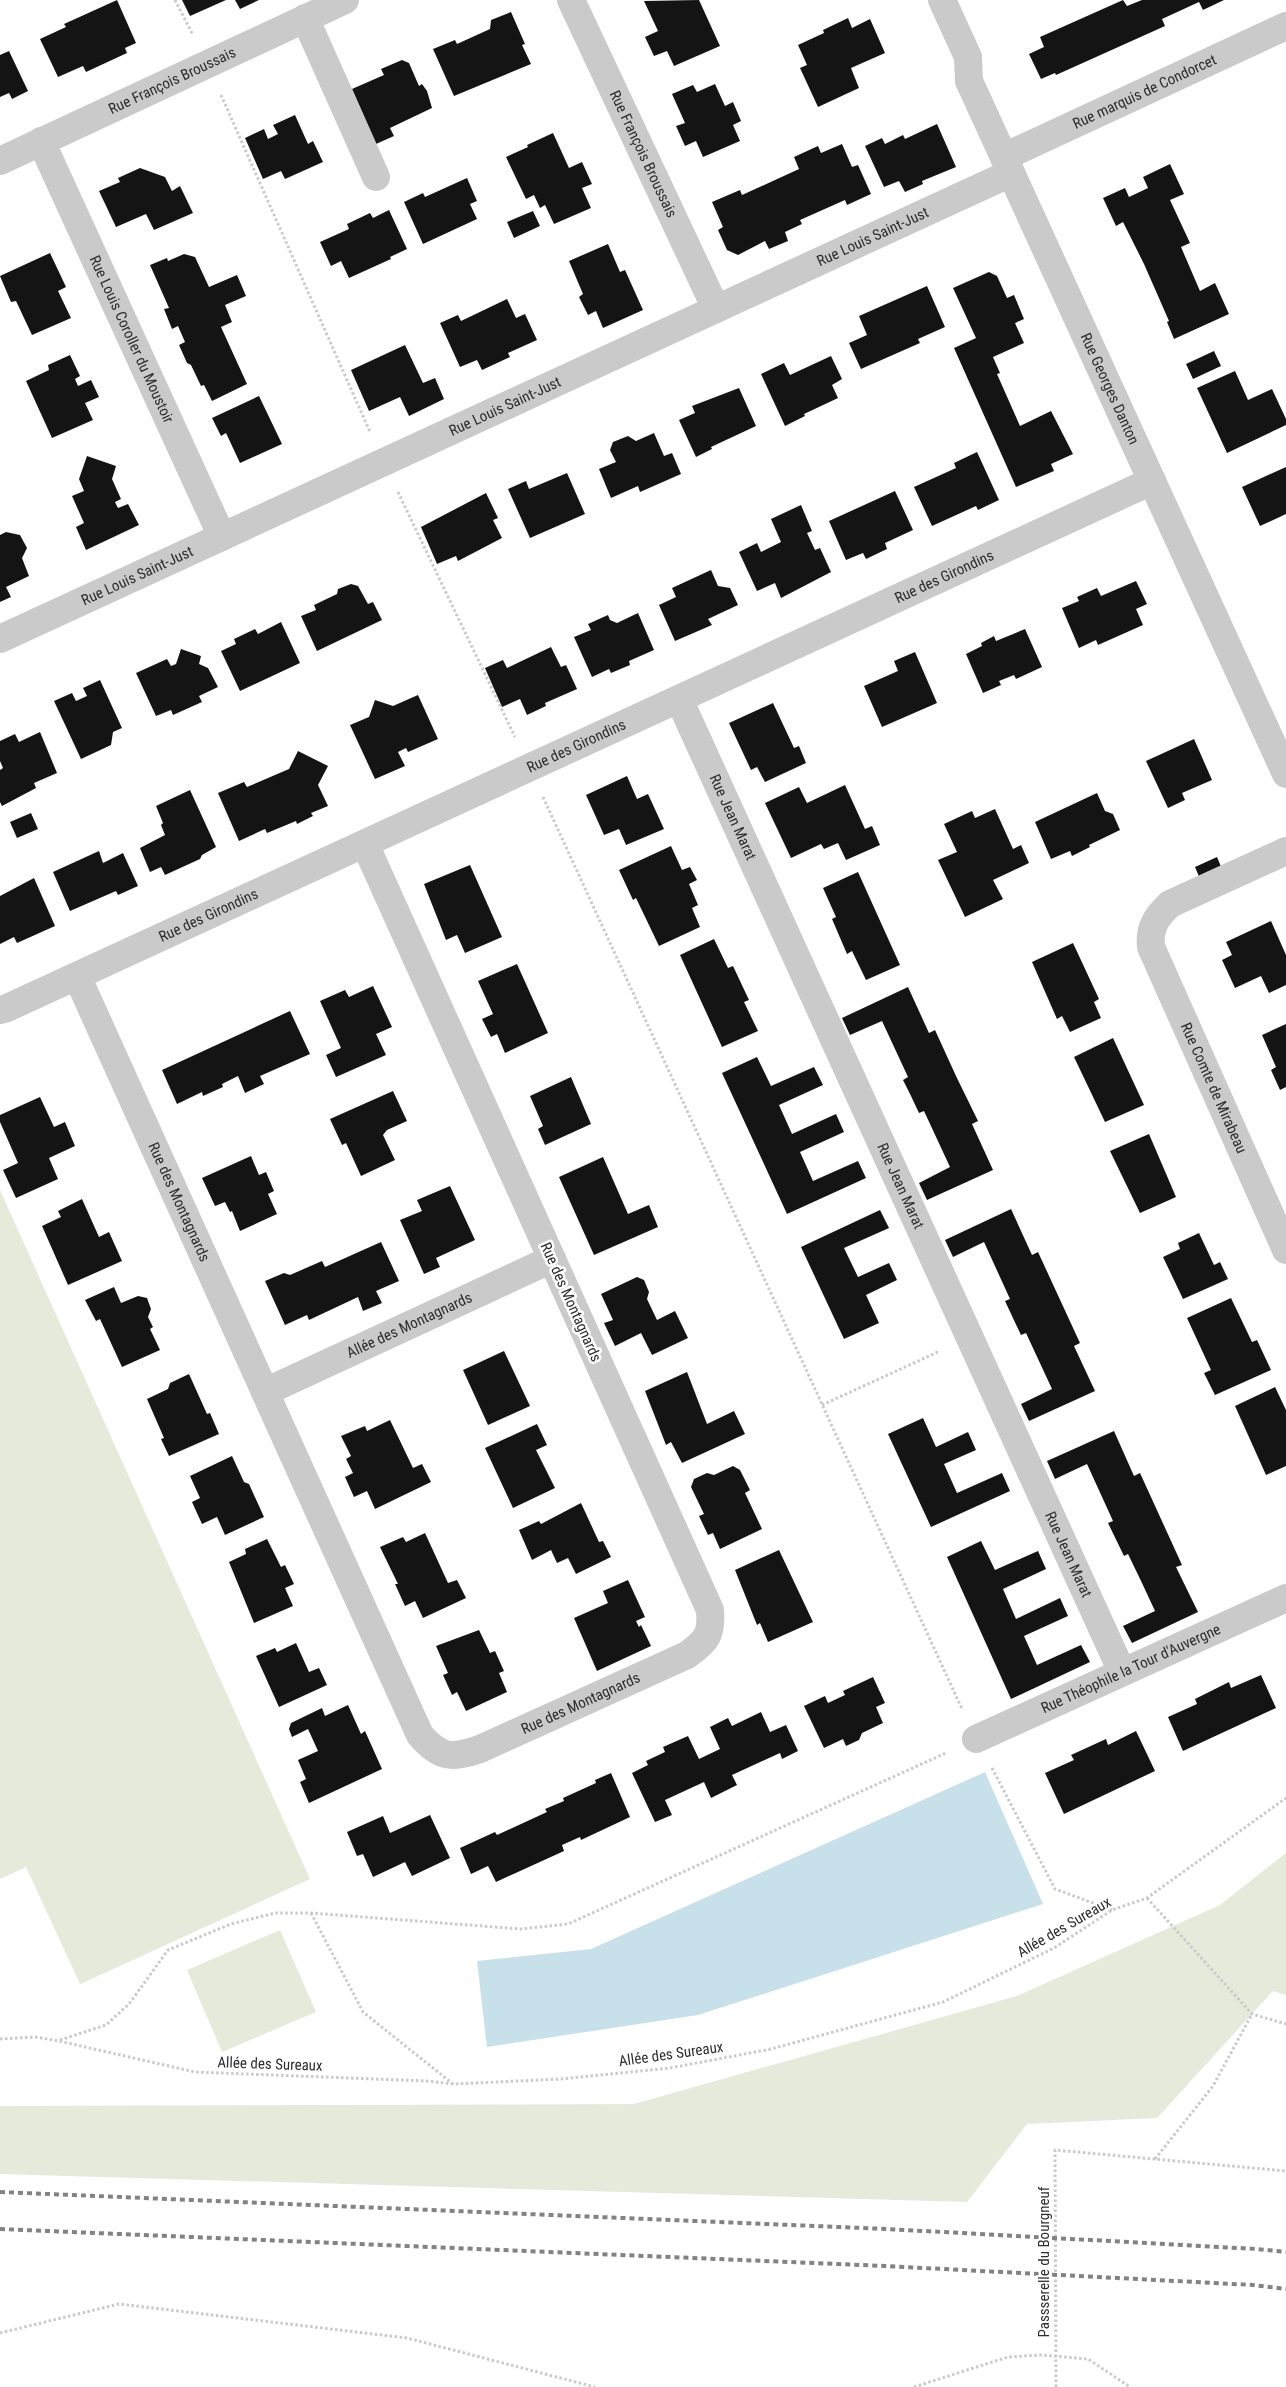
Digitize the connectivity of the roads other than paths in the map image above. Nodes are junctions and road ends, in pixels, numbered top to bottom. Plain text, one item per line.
1 (345, 0) edge
2 (571, 0) edge
3 (942, 0) edge
4 (305, 18) junction
5 (1286, 26) edge
6 (41, 141) junction
7 (0, 161) edge
8 (1008, 165) junction
9 (376, 177) dead end
10 (716, 309) junction
11 (1152, 481) junction
12 (222, 537) junction
13 (0, 639) edge
14 (679, 699) junction
15 (1286, 774) edge
16 (365, 844) junction
17 (1286, 851) edge
18 (77, 976) junction
19 (0, 1010) edge
20 (1286, 1250) edge
21 (552, 1259) junction
22 (265, 1392) junction
23 (1286, 1598) edge
24 (1122, 1672) junction
25 (976, 1739) road end

1 - 4 street, Rue François Broussais
2 - 10 street, Rue François Broussais
3 - 8 street, Rue Georges Danton
4 - 6 street, Rue François Broussais
4 - 9 street
5 - 8 street, Rue marquis de Condorcet
6 - 7 street, Rue François Broussais
6 - 12 street, Rue Louis Coroller du Moustoir
8 - 10 street, Rue Louis Saint-Just
8 - 11 street, Rue Georges Danton
10 - 12 street, Rue Louis Saint-Just
11 - 14 street, Rue des Girondins
11 - 15 street, Rue Georges Danton
12 - 13 street, Rue Louis Saint-Just
14 - 16 street, Rue des Girondins
14 - 24 street, Rue Jean Marat
16 - 18 street, Rue des Girondins
16 - 21 street, Rue des Montagnards
17 - 20 street, Rue Comte de Mirabeau
18 - 19 street, Rue des Girondins
18 - 22 street, Rue des Montagnards
21 - 22 street, Allée des Montagnards
21 - 22 street, Rue des Montagnards
23 - 24 street, Rue Théophile la Tour d'Auvergne
24 - 25 street, Rue Théophile la Tour d'Auvergne

